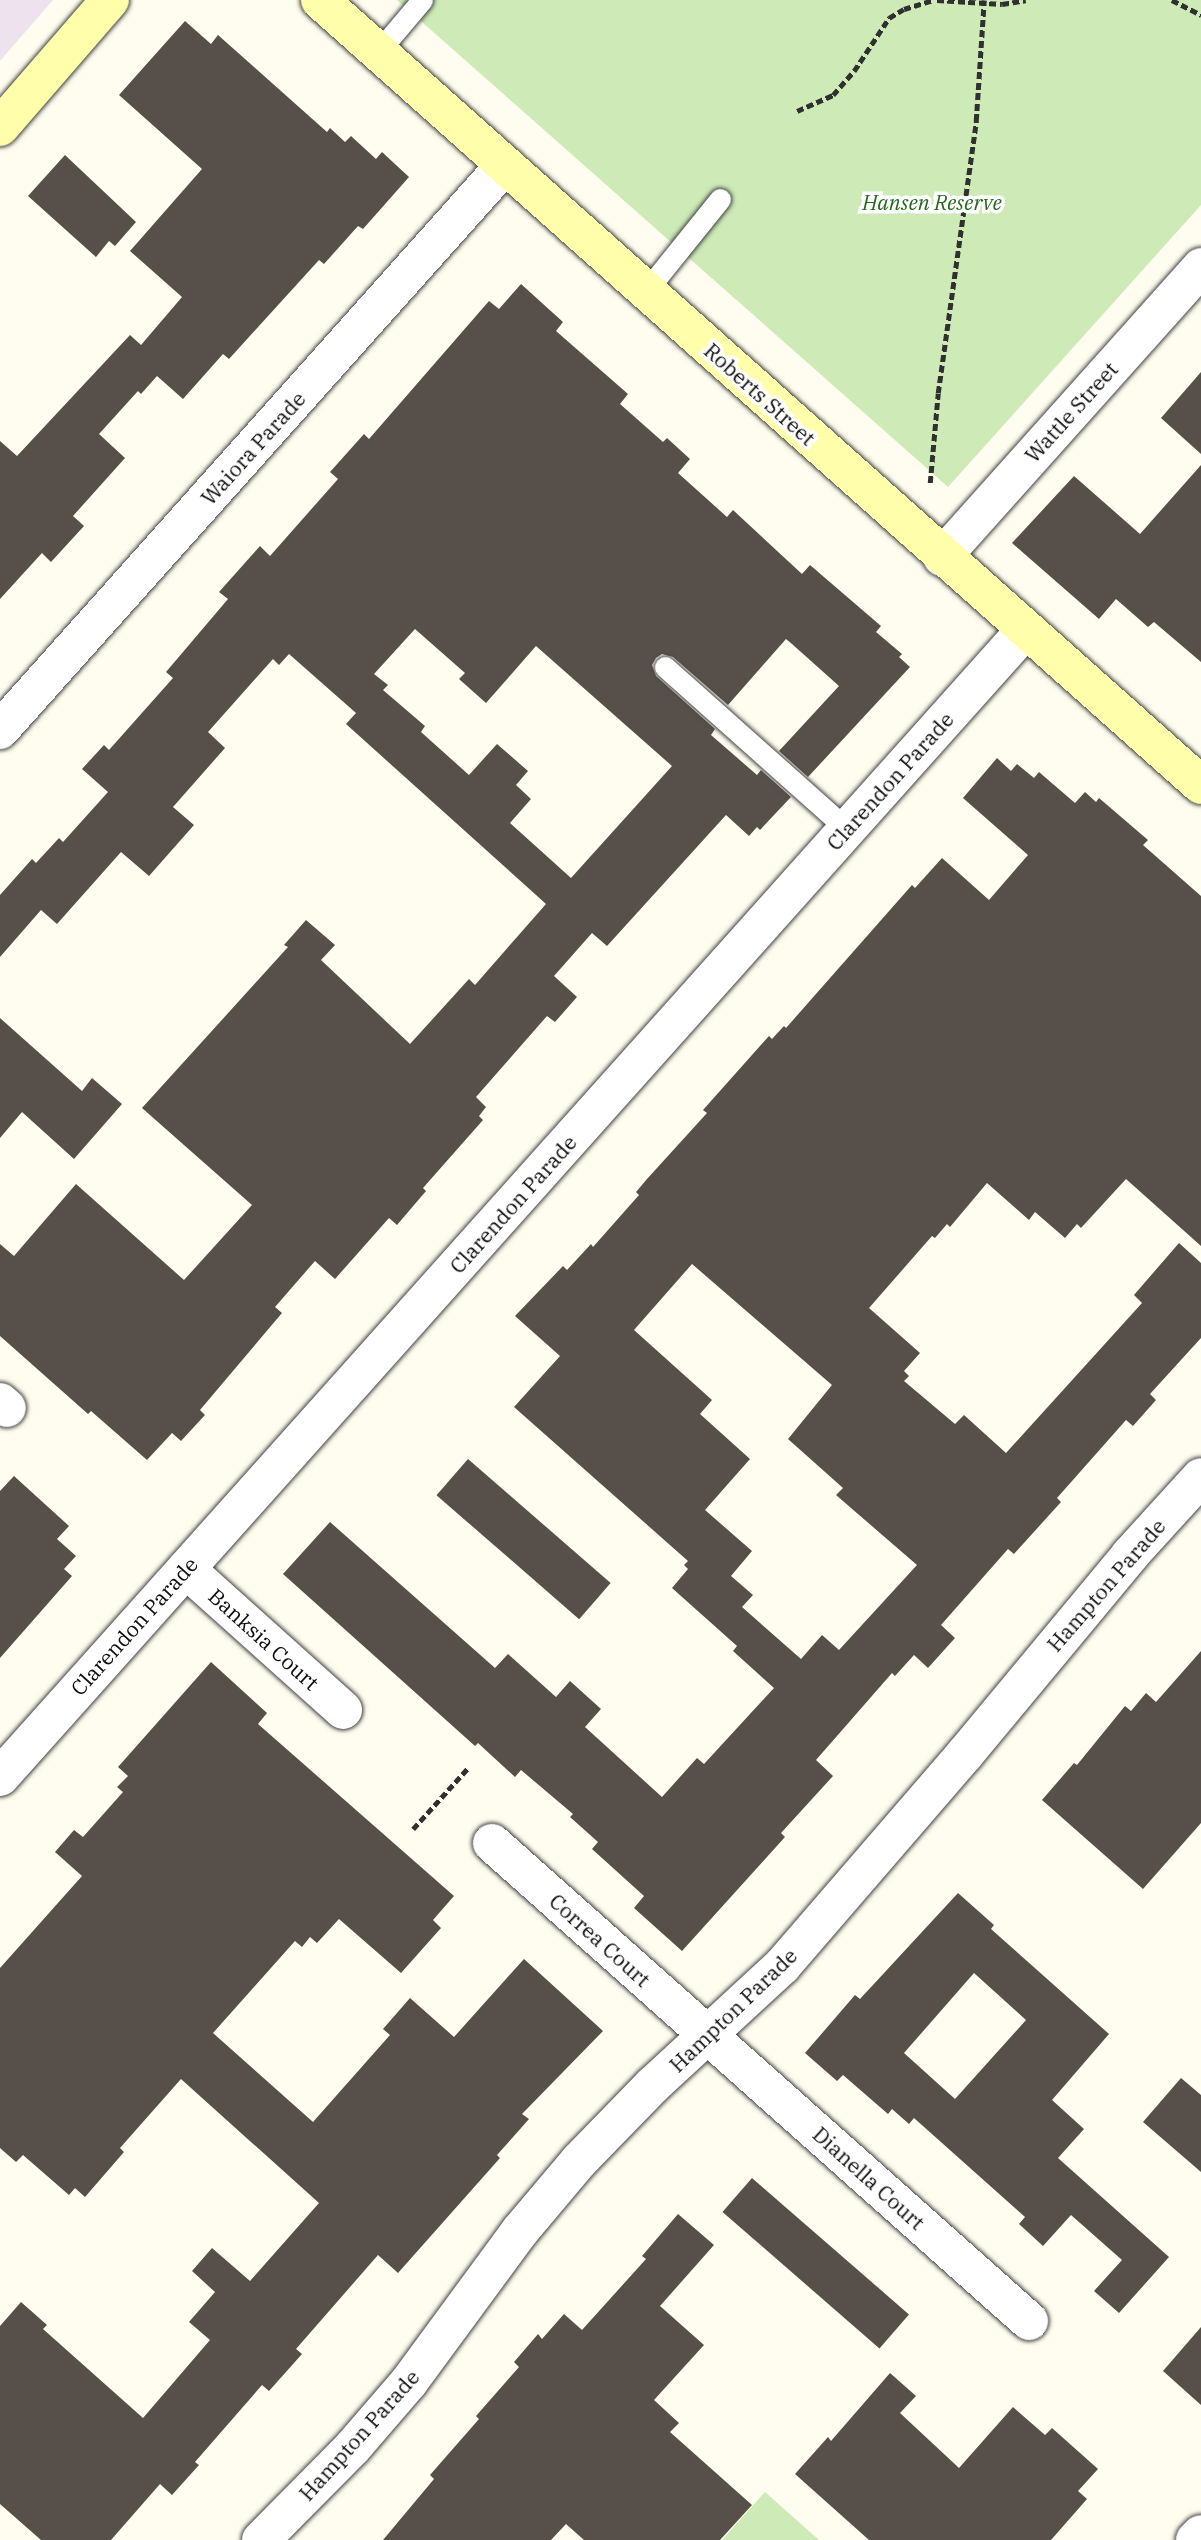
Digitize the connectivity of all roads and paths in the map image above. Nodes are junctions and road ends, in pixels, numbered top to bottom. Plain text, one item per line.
1 (110, 0) edge
2 (320, 0) edge
3 (422, 0) edge
4 (936, 0) edge
5 (1026, 0) edge
6 (1172, 0) edge
7 (983, 2) edge
8 (1201, 15) edge
9 (377, 52) junction
10 (797, 111) dead end
11 (0, 127) edge
12 (505, 165) junction
13 (720, 199) dead end
14 (1201, 267) edge
15 (646, 291) junction
16 (930, 483) dead end
17 (942, 557) junction
18 (1025, 631) junction
19 (665, 667) dead end
20 (0, 730) edge
21 (1201, 785) edge
22 (847, 829) junction
23 (1201, 1477) edge
24 (186, 1569) junction
25 (343, 1710) dead end
26 (468, 1768) dead end
27 (0, 1777) edge
28 (413, 1829) dead end
29 (492, 1843) dead end
30 (709, 2036) junction
31 (1029, 2321) dead end
32 (1201, 2533) edge
33 (261, 2540) edge
34 (1195, 2540) edge

1 - 11 street
2 - 9 street, Roberts Street
3 - 9 lane
4 - 7 path
4 - 10 path
5 - 7 path
6 - 8 path
7 - 16 path
9 - 12 street, Roberts Street
12 - 15 street, Roberts Street
12 - 20 street, Waiora Parade
13 - 15 lane
14 - 17 street, Wattle Street
15 - 17 street, Roberts Street
17 - 18 street, Roberts Street
18 - 21 street, Roberts Street
18 - 22 street, Clarendon Parade
19 - 22 lane
22 - 24 street, Clarendon Parade
23 - 30 street, Hampton Parade
24 - 25 street, Banksia Court
24 - 27 street, Clarendon Parade
26 - 28 path
29 - 30 street, Correa Court
30 - 31 street, Dianella Court
30 - 33 street, Hampton Parade
32 - 34 street

